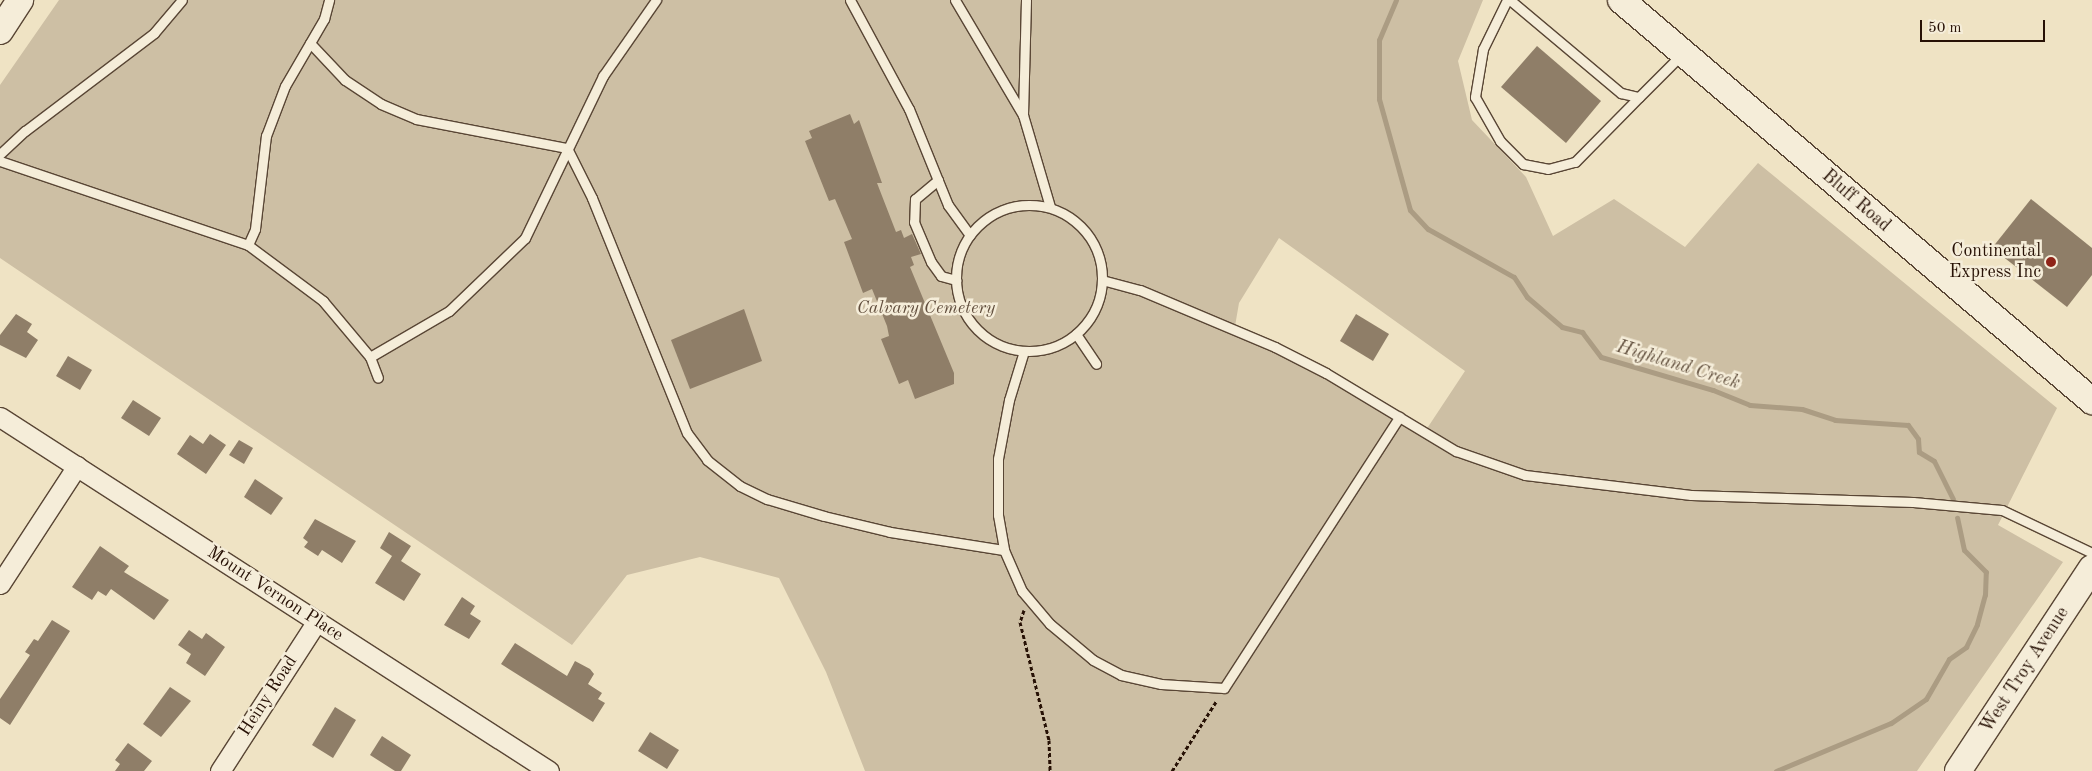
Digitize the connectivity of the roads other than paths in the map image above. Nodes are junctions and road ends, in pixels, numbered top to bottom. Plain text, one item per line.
1 (20, 0) edge
2 (182, 0) edge
3 (329, 0) edge
4 (656, 0) edge
5 (850, 0) edge
6 (955, 0) edge
7 (1026, 0) edge
8 (1508, 0) edge
9 (1621, 0) edge
10 (0, 31) edge
11 (310, 43) junction
12 (1683, 53) junction
13 (1639, 97) junction
14 (1023, 115) junction
15 (567, 148) junction
16 (0, 154) edge
17 (0, 161) edge
18 (938, 180) junction
19 (1050, 207) junction
20 (970, 235) junction
21 (248, 245) junction
22 (956, 280) junction
23 (1102, 280) junction
24 (1076, 334) junction
25 (1024, 351) junction
26 (370, 357) junction
27 (1096, 364) dead end
28 (378, 378) dead end
29 (2092, 401) edge
30 (0, 416) edge
31 (1399, 417) junction
32 (77, 466) junction
33 (1004, 550) junction
34 (2092, 553) edge
35 (2092, 568) edge
36 (0, 584) edge
37 (317, 621) junction
38 (220, 771) edge
39 (549, 771) edge
40 (1958, 771) edge

1 - 10 main road
2 - 16 lane
3 - 11 lane
4 - 15 lane
5 - 18 lane
6 - 14 lane
7 - 14 lane
8 - 13 lane
8 - 13 lane
9 - 12 main road, Bluff Road
11 - 15 lane
11 - 21 lane
12 - 13 lane
12 - 29 main road, Bluff Road
14 - 19 lane
15 - 26 lane
15 - 33 lane
17 - 21 lane
18 - 20 lane
18 - 22 lane
19 - 20 lane
19 - 23 lane
20 - 22 lane
21 - 26 lane
22 - 25 lane
23 - 24 lane
23 - 31 lane
24 - 25 lane
24 - 27 lane
25 - 33 lane
26 - 28 lane
30 - 32 street, Mount Vernon Place
31 - 33 lane
31 - 34 lane
32 - 36 street
32 - 37 street, Mount Vernon Place
35 - 40 main road, West Troy Avenue
37 - 38 street, Heiny Road
37 - 39 street, Mount Vernon Place

